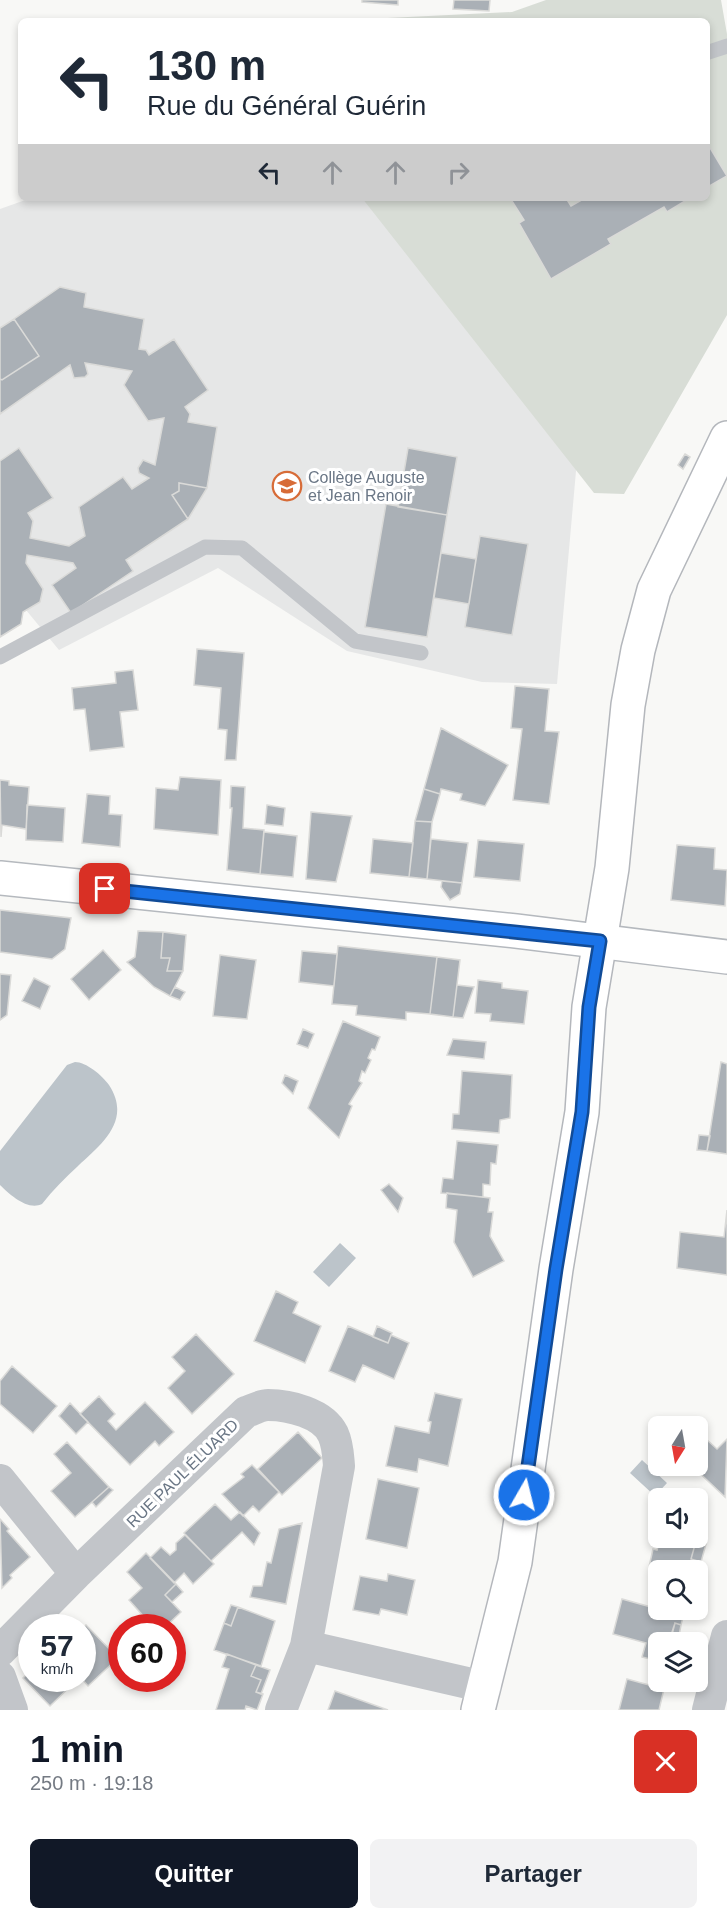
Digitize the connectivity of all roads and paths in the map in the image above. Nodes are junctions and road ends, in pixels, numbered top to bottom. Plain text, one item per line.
1 (727, 46) edge
2 (710, 52) edge
3 (727, 438) edge
4 (421, 653) dead end
5 (0, 657) edge
6 (0, 878) edge
7 (600, 941) junction
8 (727, 957) edge
9 (0, 1480) edge
10 (76, 1574) junction
11 (727, 1636) edge
12 (306, 1646) junction
13 (0, 1651) edge
14 (0, 1677) edge
15 (481, 1699) edge
16 (12, 1710) edge
17 (281, 1710) edge
18 (708, 1710) edge

1 - 2 lane
3 - 7 main road
4 - 5 lane
6 - 7 main road
7 - 8 main road
7 - 15 main road
9 - 10 street
10 - 12 street, RUE PAUL ÉLUARD
10 - 13 street, RUE PAUL ÉLUARD
11 - 18 street
12 - 15 street
12 - 17 street, RUE PAUL ÉLUARD
14 - 16 street

